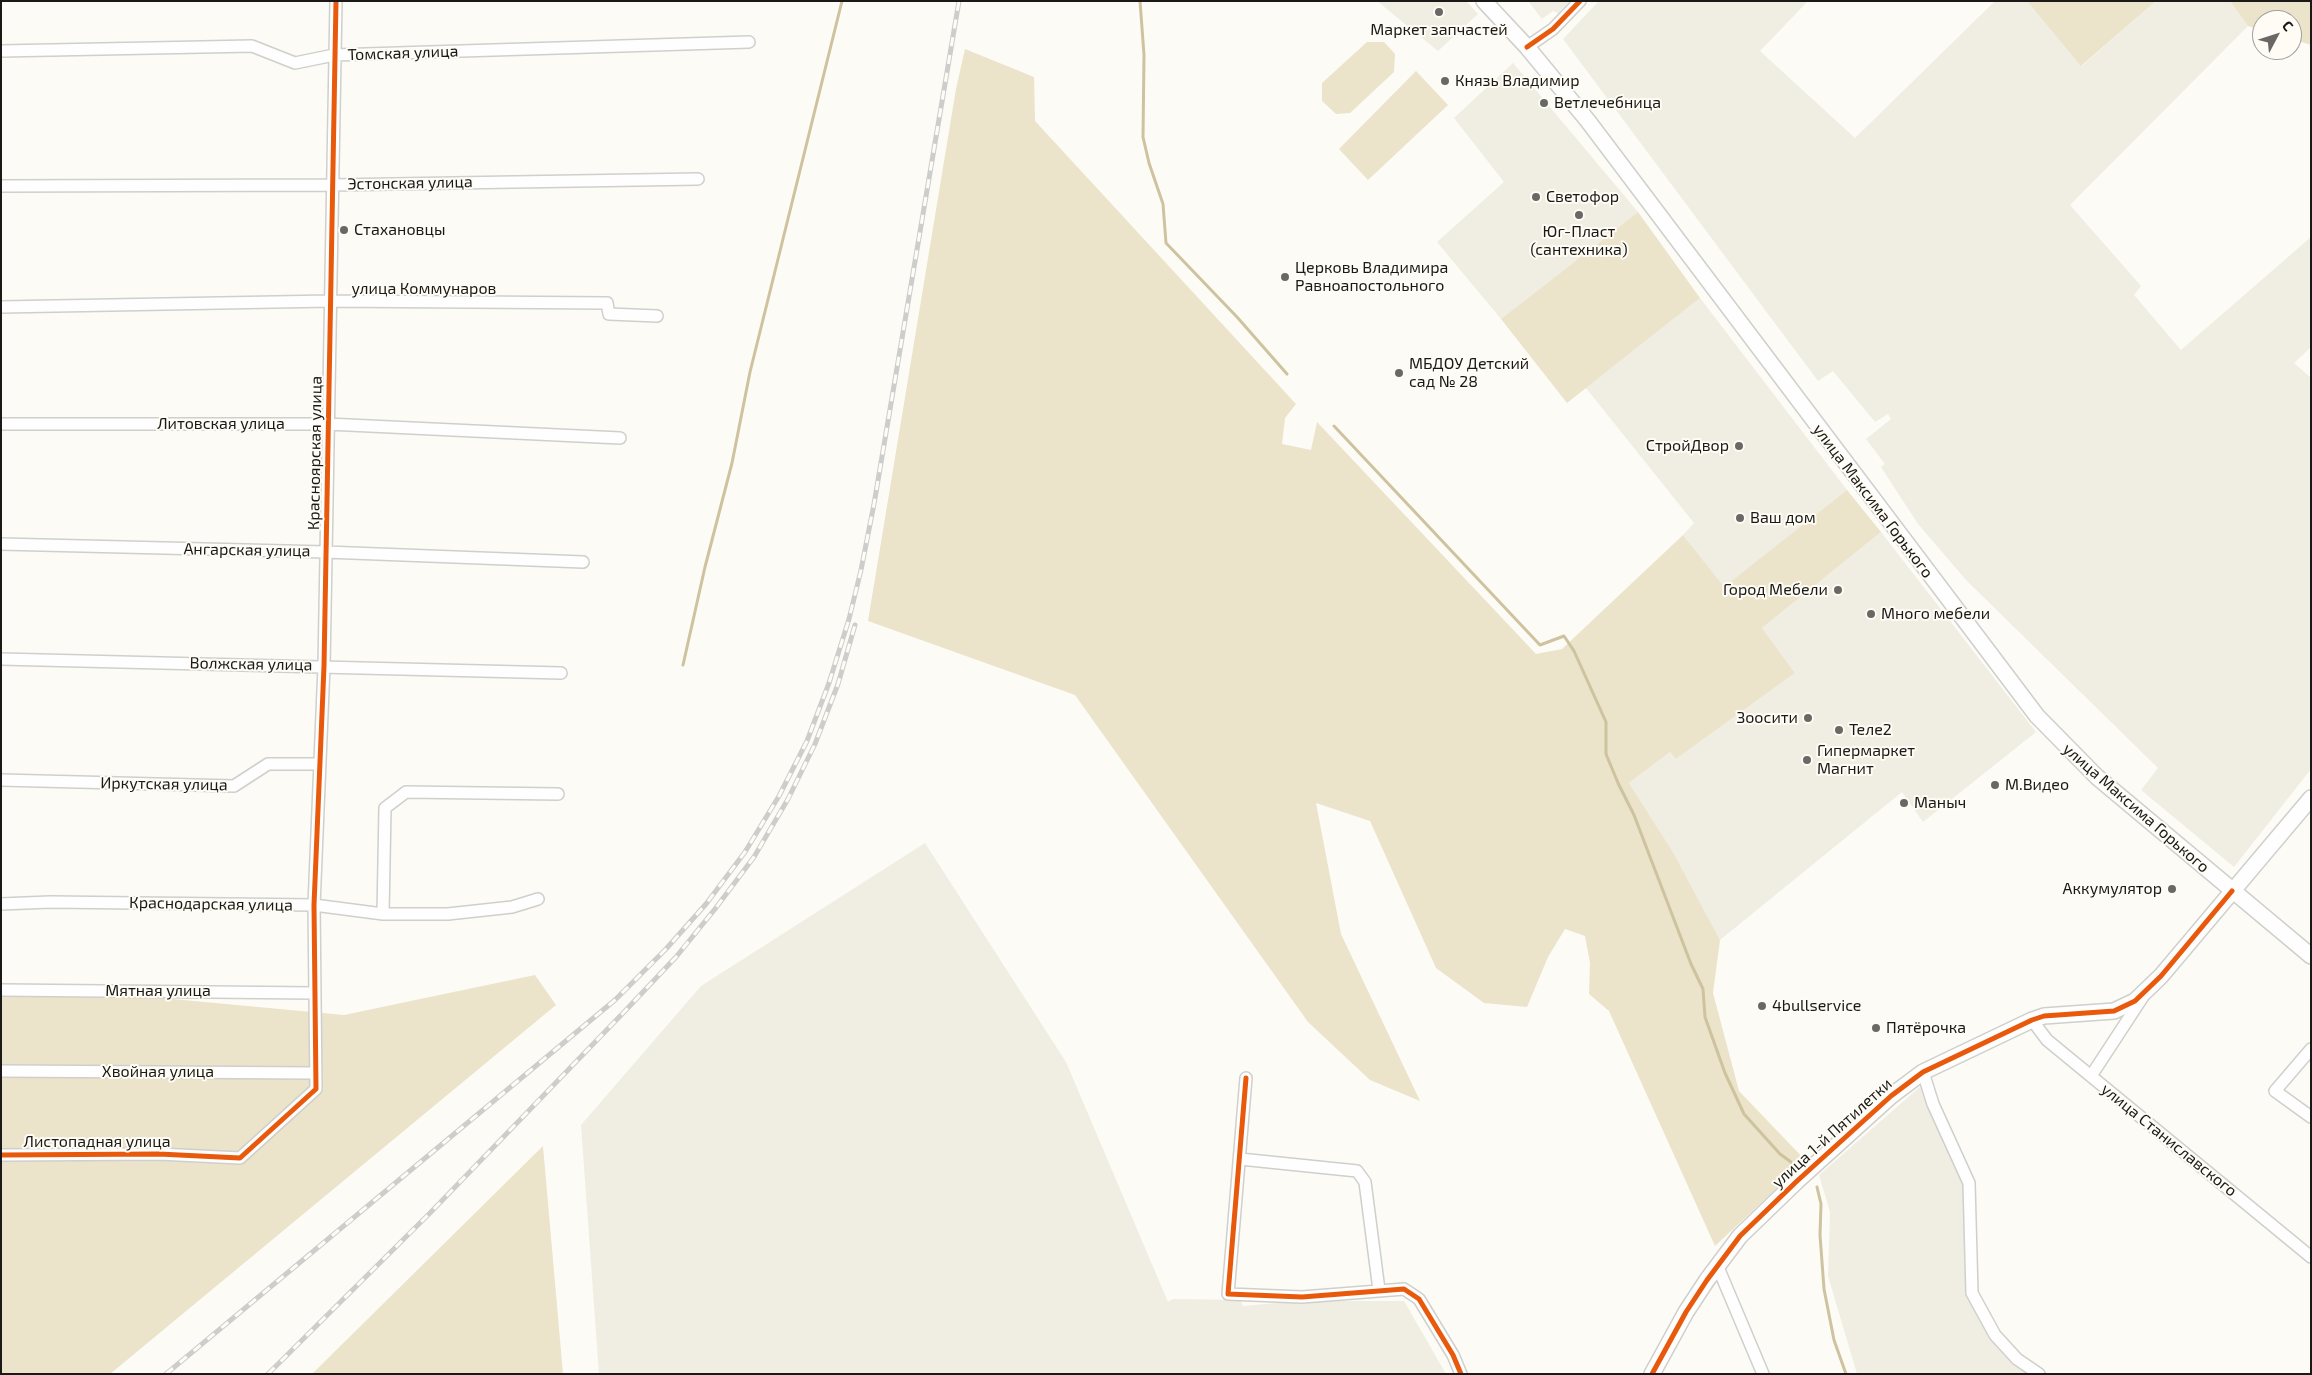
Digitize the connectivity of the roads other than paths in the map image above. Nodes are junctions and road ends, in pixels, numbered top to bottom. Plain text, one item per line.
1 (336, 1) edge
2 (1484, 1) edge
3 (1580, 1) edge
4 (749, 42) dead end
5 (1527, 47) junction
6 (1, 51) edge
7 (334, 55) junction
8 (698, 179) dead end
9 (332, 184) junction
10 (1, 186) edge
11 (330, 301) junction
12 (1, 307) edge
13 (657, 316) dead end
14 (1, 424) edge
15 (328, 424) junction
16 (620, 438) dead end
17 (1, 544) edge
18 (326, 552) junction
19 (583, 562) dead end
20 (1, 659) edge
21 (324, 666) junction
22 (561, 673) dead end
23 (320, 764) junction
24 (1, 780) edge
25 (558, 794) dead end
26 (2311, 798) edge
27 (2232, 891) junction
28 (538, 899) dead end
29 (1, 904) edge
30 (314, 906) junction
31 (383, 914) junction
32 (2311, 956) edge
33 (1, 990) edge
34 (315, 992) junction
35 (2146, 992) junction
36 (2032, 1020) junction
37 (2311, 1049) edge
38 (1, 1071) edge
39 (1923, 1072) junction
40 (316, 1073) junction
41 (2091, 1076) junction
42 (1246, 1078) dead end
43 (316, 1089) joint
44 (2311, 1117) edge
45 (1, 1155) edge
46 (1240, 1159) junction
47 (2311, 1257) edge
48 (1717, 1265) junction
49 (1379, 1290) junction
50 (1461, 1374) edge
51 (1652, 1374) edge
52 (1763, 1374) edge
53 (2039, 1374) edge

1 - 7 street, Красноярская улица
2 - 5 main road, улица Максима Горького
3 - 5 street
4 - 7 street, Томская улица
5 - 27 main road, улица Максима Горького
6 - 7 street, Томская улица
7 - 9 street, Красноярская улица
8 - 9 street, Эстонская улица
9 - 10 street, Эстонская улица
9 - 11 street, Красноярская улица
11 - 12 street, улица Коммунаров
11 - 13 street, улица Коммунаров
11 - 15 street, Красноярская улица
14 - 15 street, Литовская улица
15 - 16 street, Литовская улица
15 - 18 street, Красноярская улица
17 - 18 street, Ангарская улица
18 - 19 street, Ангарская улица
18 - 21 street, Красноярская улица
20 - 21 street, Волжская улица
21 - 22 street, Волжская улица
21 - 23 street, Красноярская улица
23 - 24 street, Иркутская улица
23 - 30 street, Красноярская улица
25 - 31 street
26 - 27 main road, улица 1-й Пятилетки
27 - 32 main road, улица Максима Горького
27 - 35 main road, улица 1-й Пятилетки
28 - 31 street, Краснодарская улица
29 - 30 street, Краснодарская улица
30 - 31 street, Краснодарская улица
30 - 34 street, Красноярская улица
33 - 34 street, Мятная улица
34 - 40 street, Красноярская улица
35 - 36 main road, улица 1-й Пятилетки
35 - 41 street, улица 1-й Пятилетки
36 - 39 main road, улица 1-й Пятилетки
36 - 41 street, улица Станиславского
37 - 44 street
38 - 40 street, Хвойная улица
39 - 48 main road, улица 1-й Пятилетки
39 - 53 street
40 - 43 street, Красноярская улица
41 - 47 street, улица Станиславского
42 - 46 street
43 - 45 street, Листопадная улица
46 - 49 street
46 - 49 street
48 - 51 main road, улица 1-й Пятилетки
48 - 52 street
49 - 50 street

